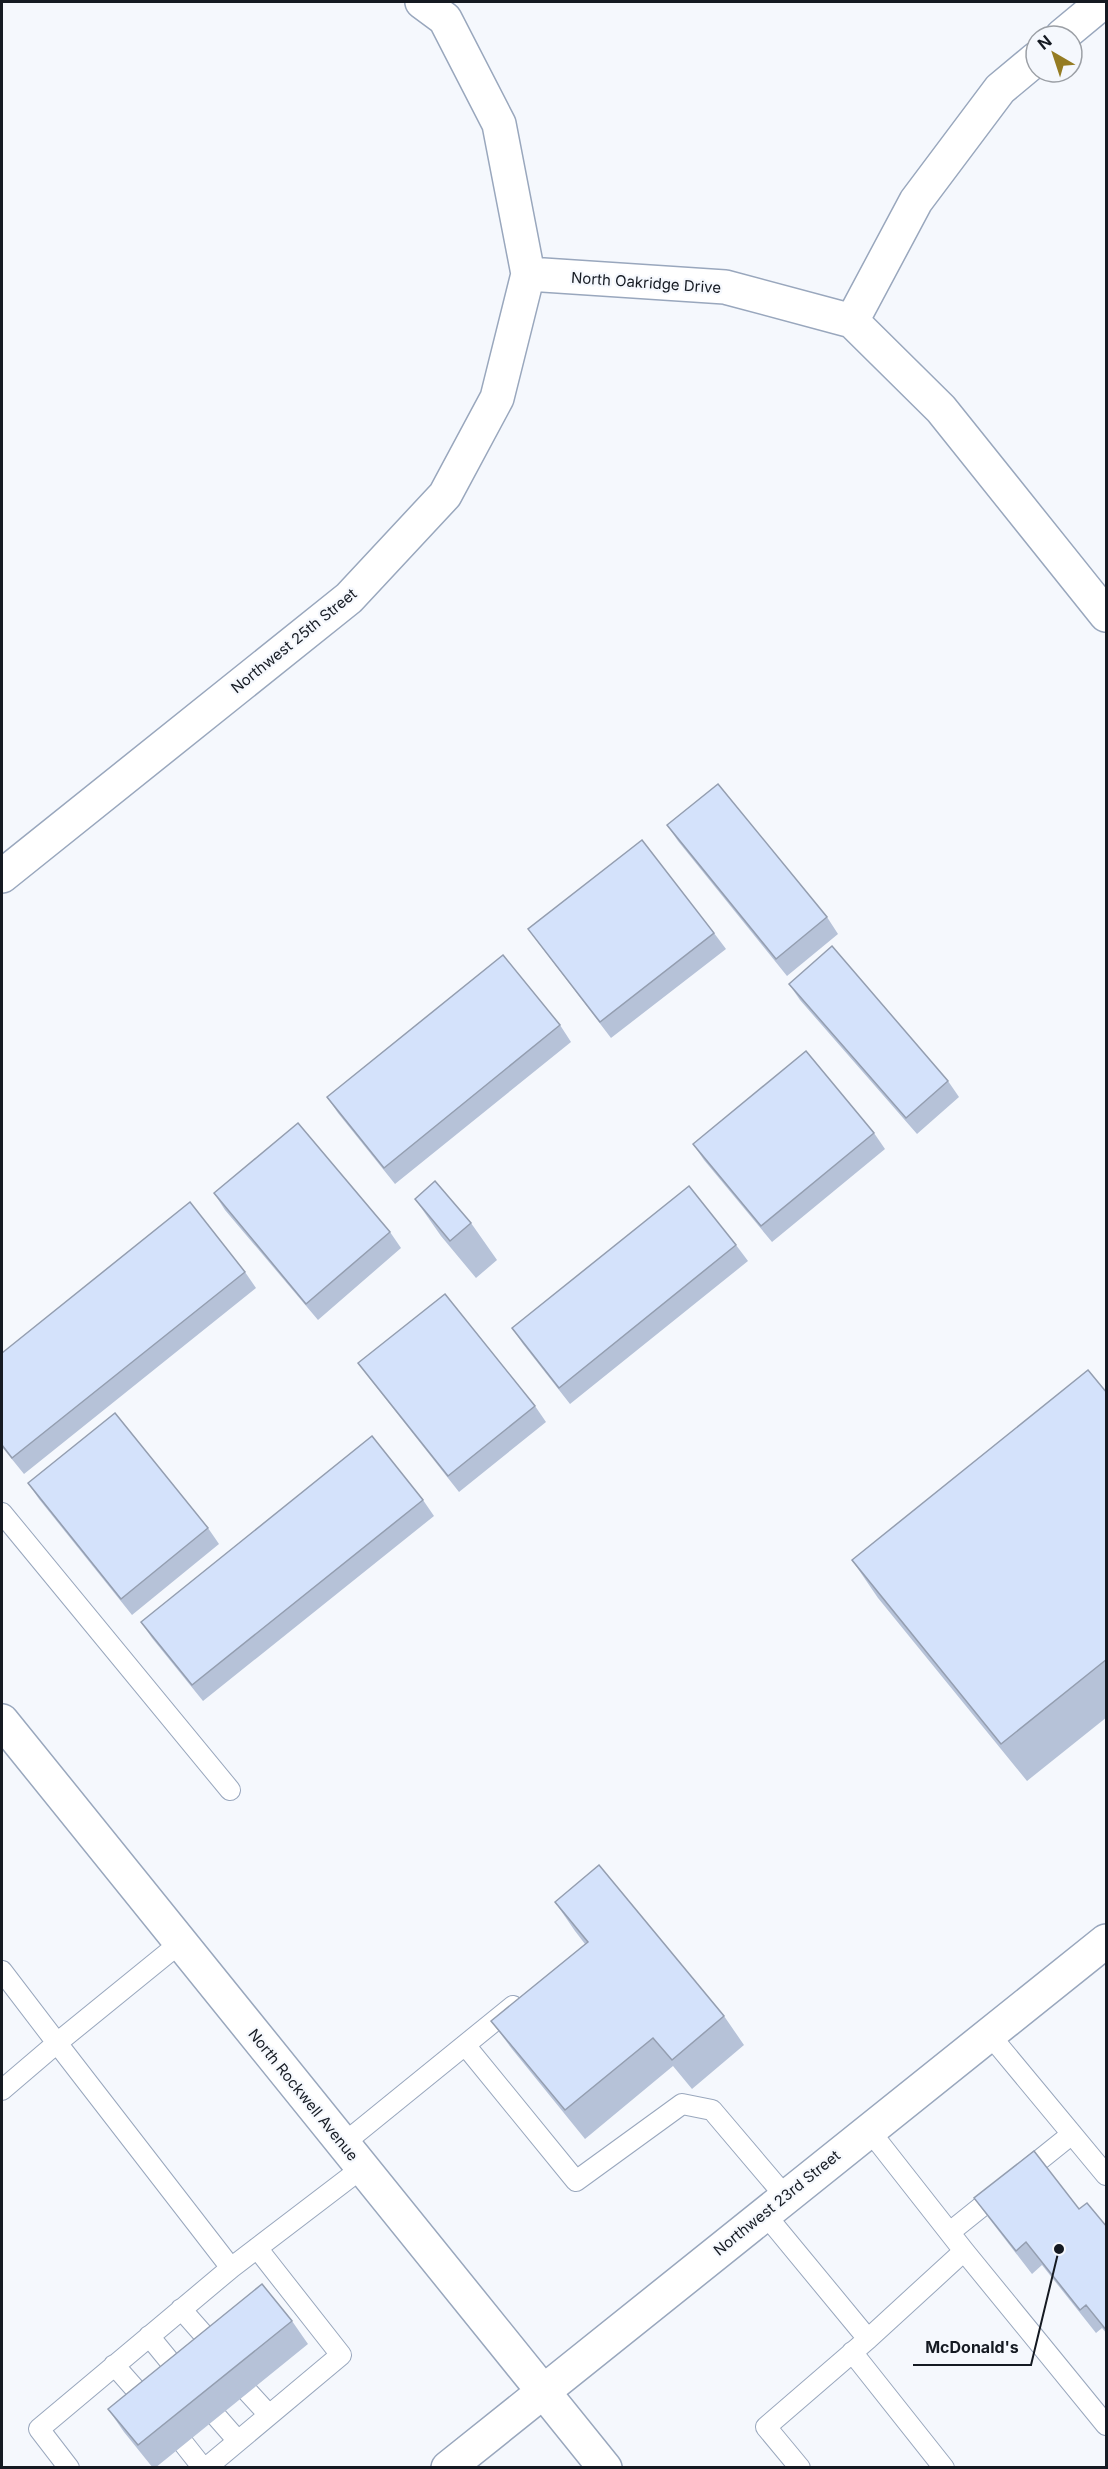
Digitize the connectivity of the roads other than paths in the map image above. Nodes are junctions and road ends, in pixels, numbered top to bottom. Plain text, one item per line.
1 (422, 2) edge
2 (1103, 2) edge
3 (1076, 24) edge
4 (1024, 68) edge
5 (528, 274) junction
6 (852, 321) junction
7 (1107, 615) edge
8 (2, 876) edge
9 (2, 1513) edge
10 (2, 1721) edge
11 (230, 1790) dead end
12 (1107, 1941) edge
13 (180, 1943) junction
14 (2, 1971) edge
15 (530, 1992) edge
16 (989, 2034) junction
17 (57, 2043) junction
18 (465, 2045) junction
19 (2, 2090) edge
20 (868, 2130) junction
21 (1072, 2134) junction
22 (352, 2156) junction
23 (1107, 2175) edge
24 (775, 2205) junction
25 (950, 2232) junction
26 (257, 2248) junction
27 (964, 2251) junction
28 (231, 2268) junction
29 (181, 2309) junction
30 (149, 2336) junction
31 (868, 2339) junction
32 (852, 2352) junction
33 (220, 2354) edge
34 (114, 2365) junction
35 (187, 2382) edge
36 (248, 2392) dead end
37 (542, 2392) junction
38 (152, 2409) edge
39 (269, 2415) junction
40 (217, 2417) dead end
41 (1107, 2426) edge
42 (238, 2441) junction
43 (184, 2444) dead end
44 (69, 2468) edge
45 (205, 2468) edge
46 (448, 2468) edge
47 (605, 2468) edge
48 (800, 2468) edge
49 (944, 2468) edge

1 - 5 street
2 - 3 street
4 - 6 street
5 - 6 street, North Oakridge Drive
5 - 8 street, Northwest 25th Street
6 - 7 street, North Oakridge Drive
9 - 11 lane
10 - 13 street, North Rockwell Avenue
12 - 16 street, Northwest 23rd Street
13 - 17 lane
13 - 22 street, North Rockwell Avenue
14 - 17 lane
15 - 18 lane
16 - 20 street, Northwest 23rd Street
16 - 21 lane
17 - 19 lane
17 - 28 lane
18 - 22 lane
18 - 24 lane
20 - 24 street, Northwest 23rd Street
20 - 25 lane
21 - 23 lane
21 - 25 lane
22 - 26 lane
22 - 37 street, North Rockwell Avenue
24 - 31 lane
24 - 37 street, Northwest 23rd Street
25 - 27 lane
26 - 28 lane
26 - 39 lane
27 - 31 lane
27 - 41 lane
28 - 29 lane
29 - 30 lane
29 - 33 lane
30 - 34 lane
30 - 35 lane
31 - 32 lane
32 - 48 lane
32 - 49 lane
34 - 38 lane
34 - 44 lane
36 - 39 lane
37 - 46 street, Northwest 23rd Street
37 - 47 street, North Rockwell Avenue
39 - 42 lane
40 - 42 lane
42 - 45 lane
43 - 45 lane

